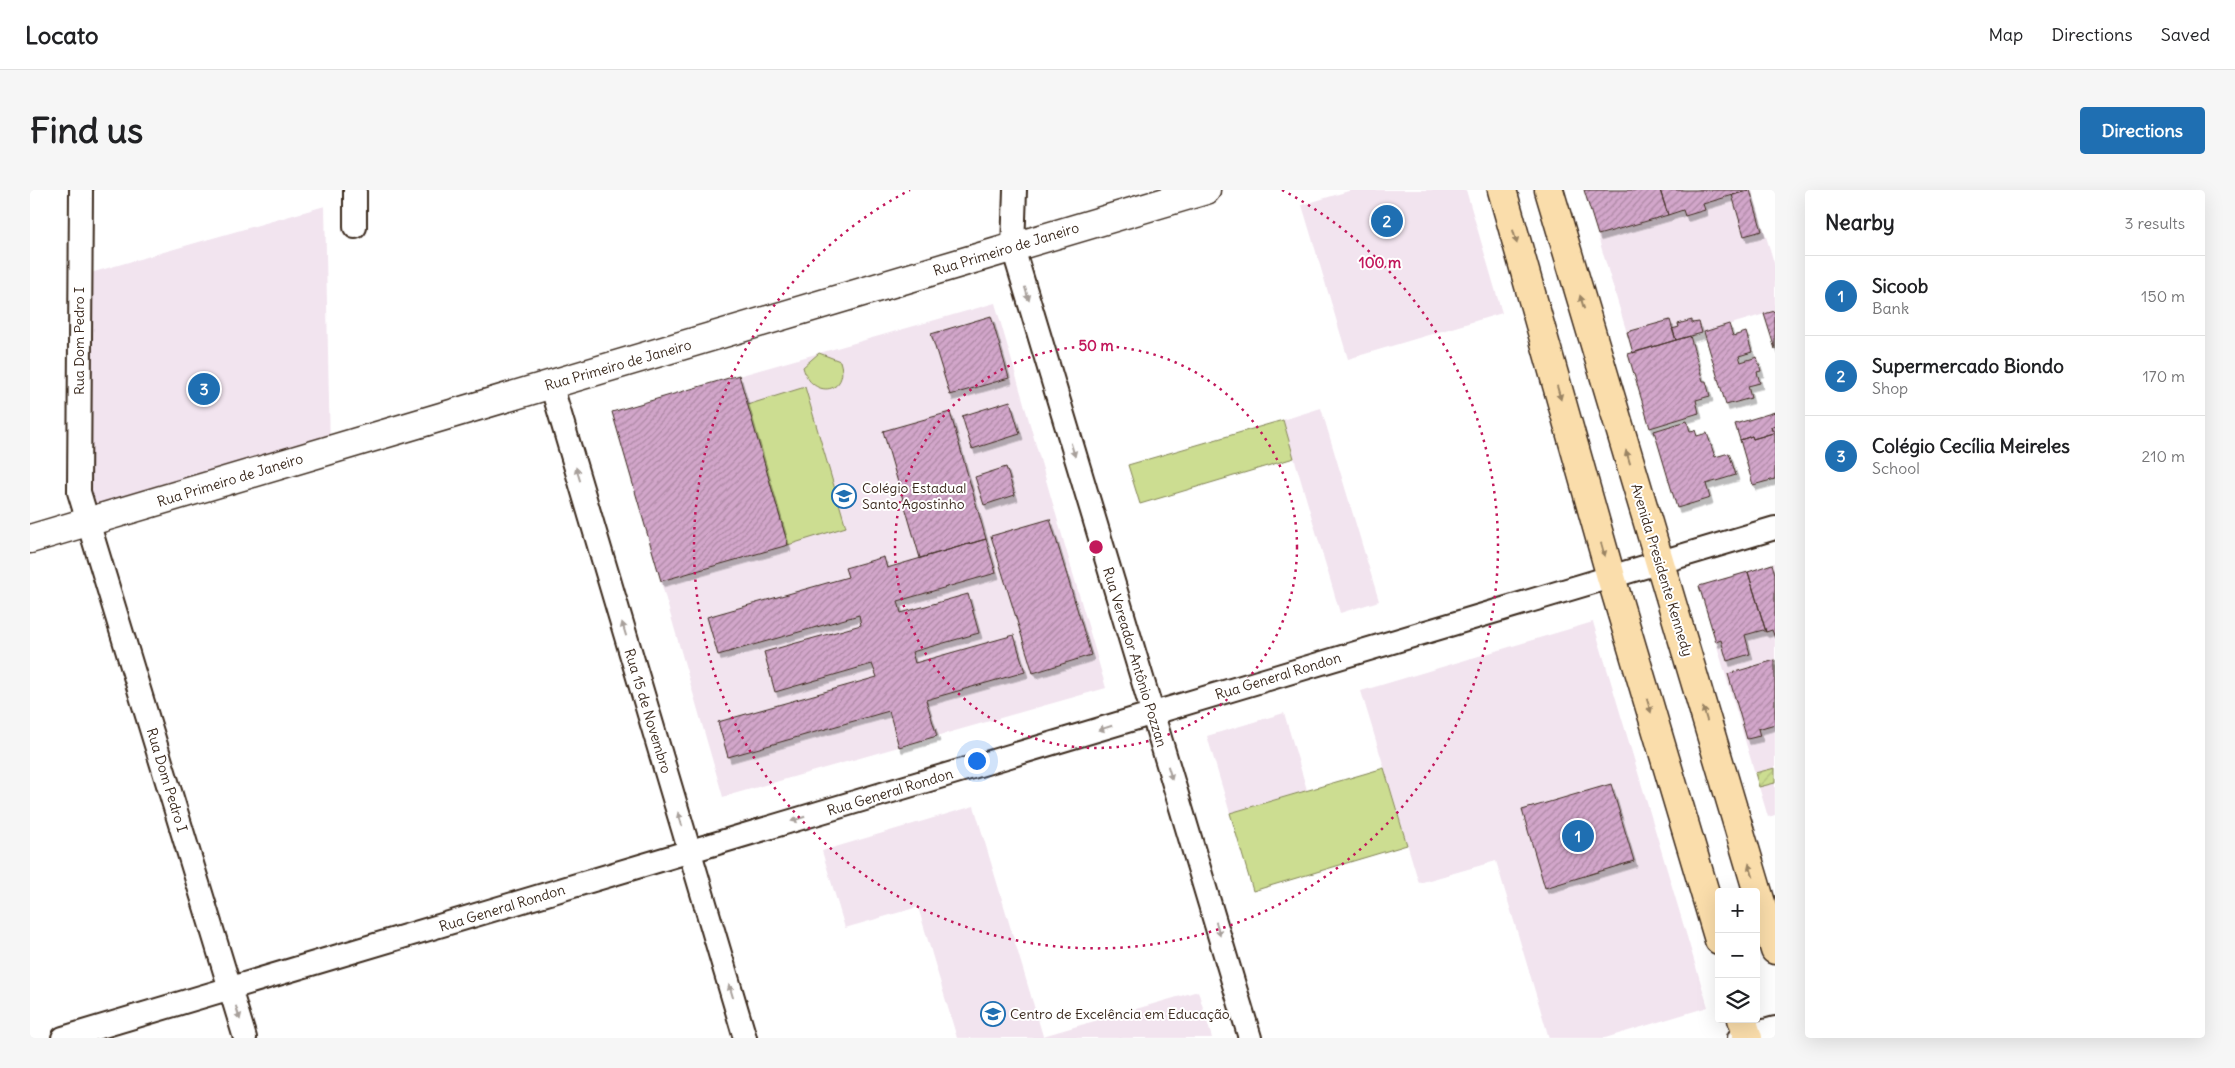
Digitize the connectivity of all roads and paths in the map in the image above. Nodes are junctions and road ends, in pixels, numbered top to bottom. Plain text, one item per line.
1 (81, 190) edge
2 (355, 190) edge
3 (1014, 190) edge
4 (1206, 190) edge
5 (1502, 190) edge
6 (1549, 190) edge
7 (355, 227) dead end
8 (1013, 248) junction
9 (551, 384) junction
10 (88, 522) junction
11 (1775, 528) edge
12 (30, 539) edge
13 (1660, 563) junction
14 (1611, 577) junction
15 (1152, 714) junction
16 (690, 851) junction
17 (1717, 933) edge
18 (1775, 950) edge
19 (231, 989) junction
20 (1775, 1028) edge
21 (1744, 1033) edge
22 (63, 1038) edge
23 (245, 1038) edge
24 (745, 1038) edge
25 (1250, 1038) edge

1 - 10 street, Rua Dom Pedro I
2 - 7 street
3 - 8 street, Rua Vereador Antônio Pozzan
4 - 8 street, Rua Primeiro de Janeiro
5 -> 14 main road
13 -> 6 main road, Avenida Presidente Kennedy
8 - 9 street, Rua Primeiro de Janeiro
8 -> 15 street, Rua Vereador Antônio Pozzan
9 - 10 street, Rua Primeiro de Janeiro
16 -> 9 street, Rua 15 de Novembro
10 - 12 street, Rua Primeiro de Janeiro
10 - 19 street, Rua Dom Pedro I
11 - 13 street, Rua General Rondon
13 - 14 street, Rua General Rondon
18 -> 13 main road, Avenida Presidente Kennedy
14 - 15 street, Rua General Rondon
14 -> 17 main road
15 -> 16 street, Rua General Rondon
15 -> 25 street, Rua Vereador Antônio Pozzan
16 - 19 street, Rua General Rondon
24 -> 16 street, Rua 15 de Novembro
19 - 22 street, Rua General Rondon
19 -> 23 street, Rua Dom Pedro I
20 - 21 street

